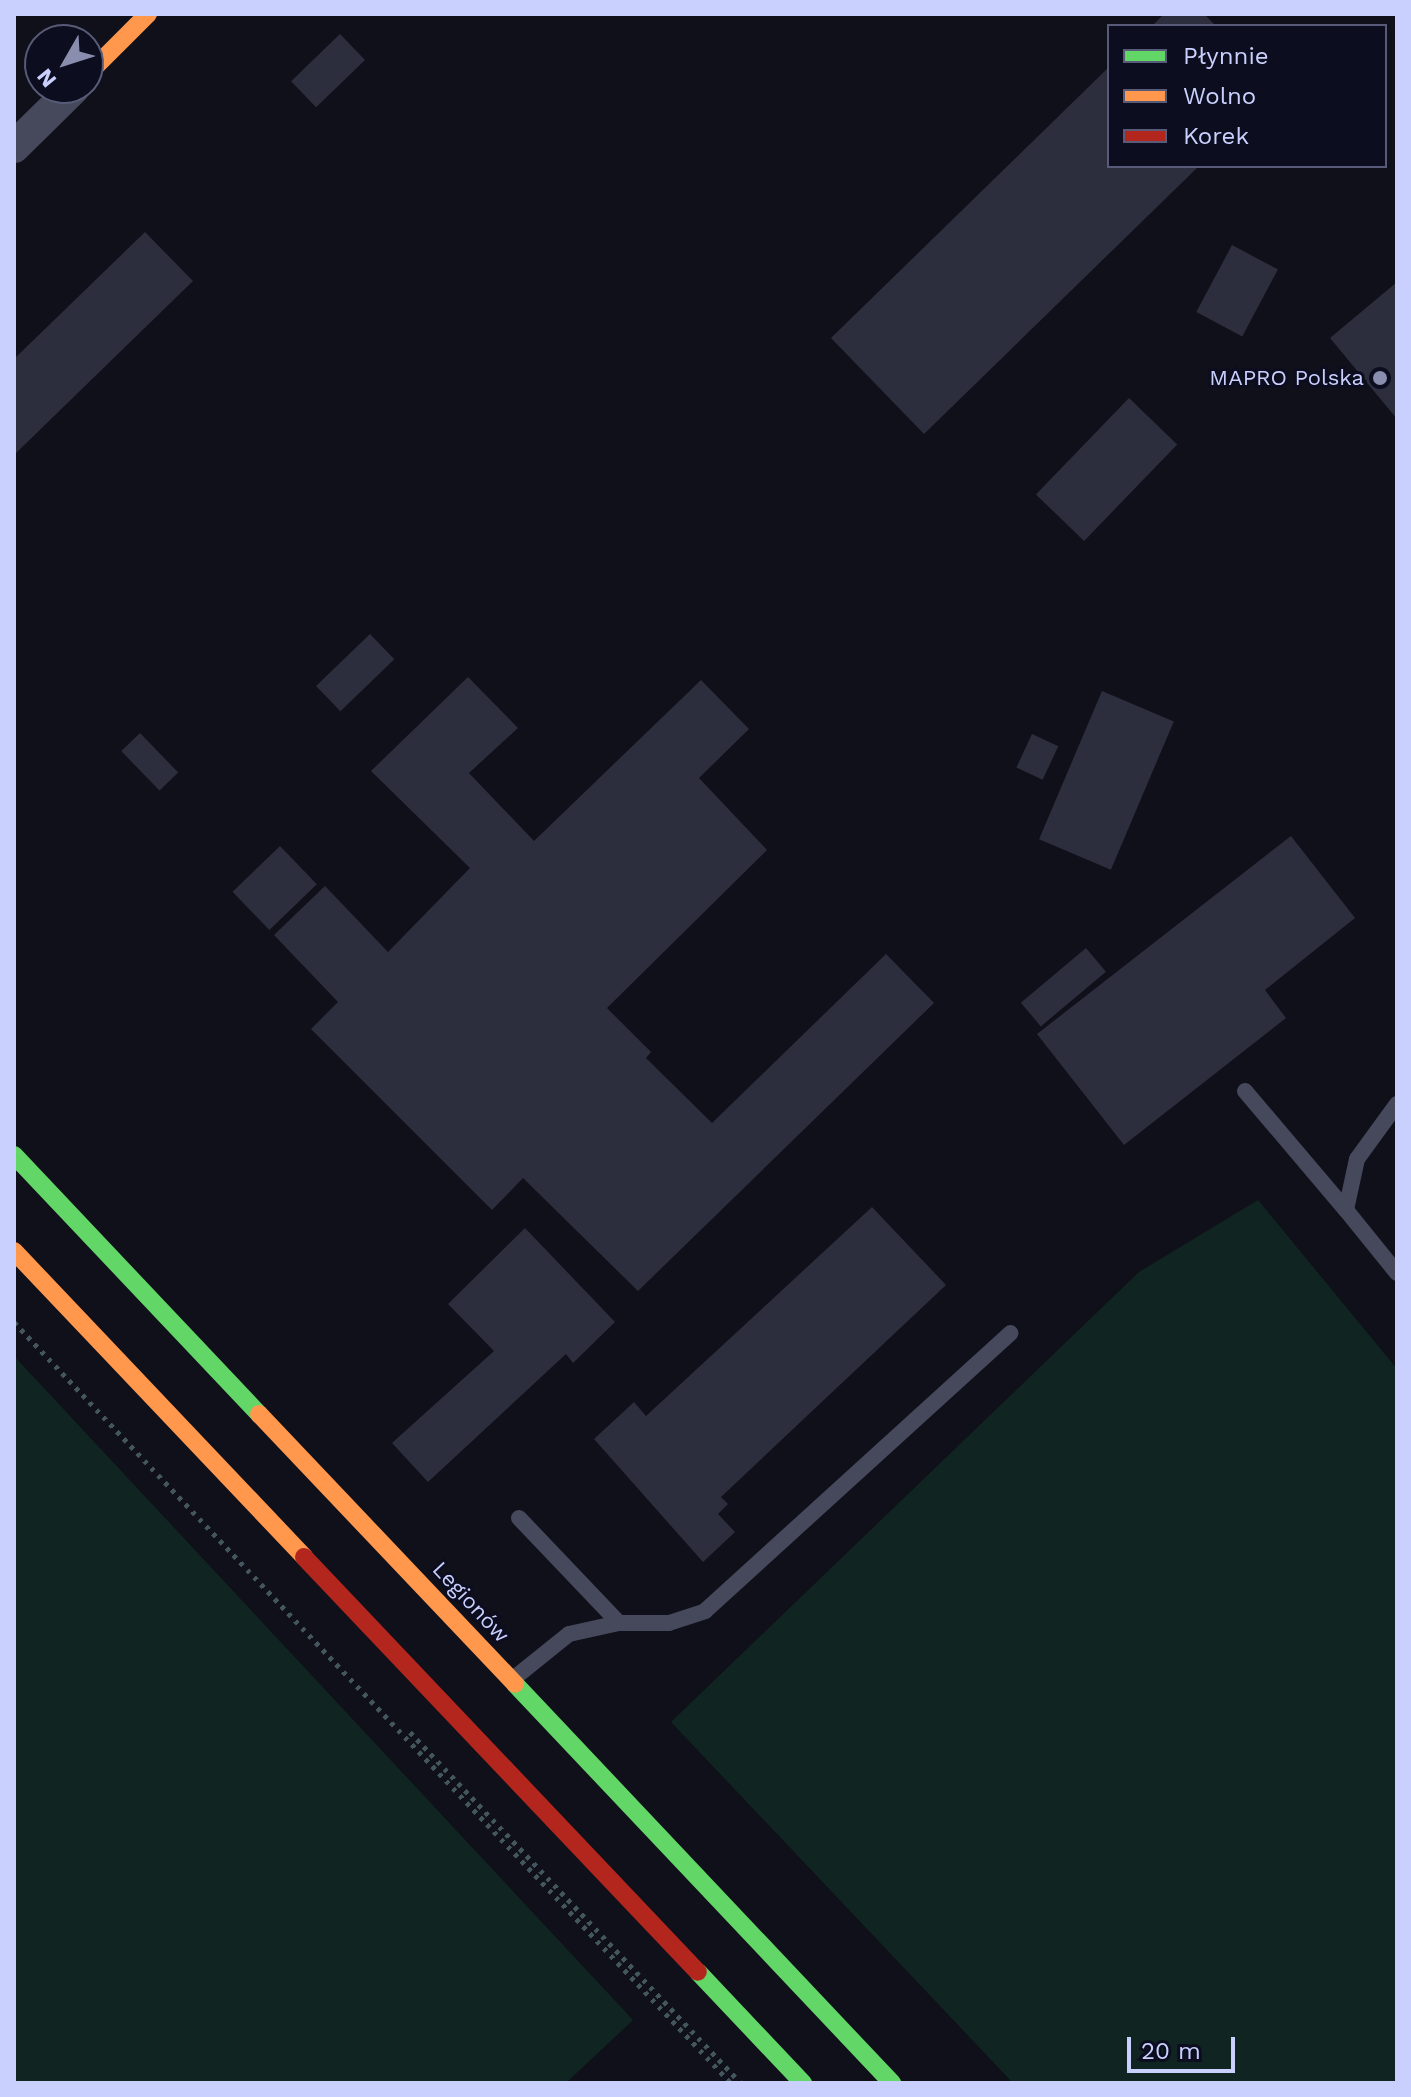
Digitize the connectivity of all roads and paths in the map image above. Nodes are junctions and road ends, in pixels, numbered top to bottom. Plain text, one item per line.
1 (148, 14) edge
2 (104, 58) edge
3 (58, 104) edge
4 (14, 147) edge
5 (1245, 1091) dead end
6 (1397, 1104) edge
7 (14, 1155) edge
8 (1346, 1210) junction
9 (14, 1251) edge
10 (1397, 1273) edge
11 (14, 1322) edge
12 (1011, 1333) dead end
13 (519, 1518) dead end
14 (619, 1623) junction
15 (511, 1680) junction
16 (731, 2083) edge
17 (803, 2083) edge
18 (892, 2083) edge

1 - 2 street
3 - 4 street
5 - 8 lane
6 - 8 lane
7 - 15 street, Legionów
8 - 10 lane
9 - 17 street
11 - 16 path
12 - 14 lane
13 - 14 lane
14 - 15 lane
15 - 18 street, Legionów

